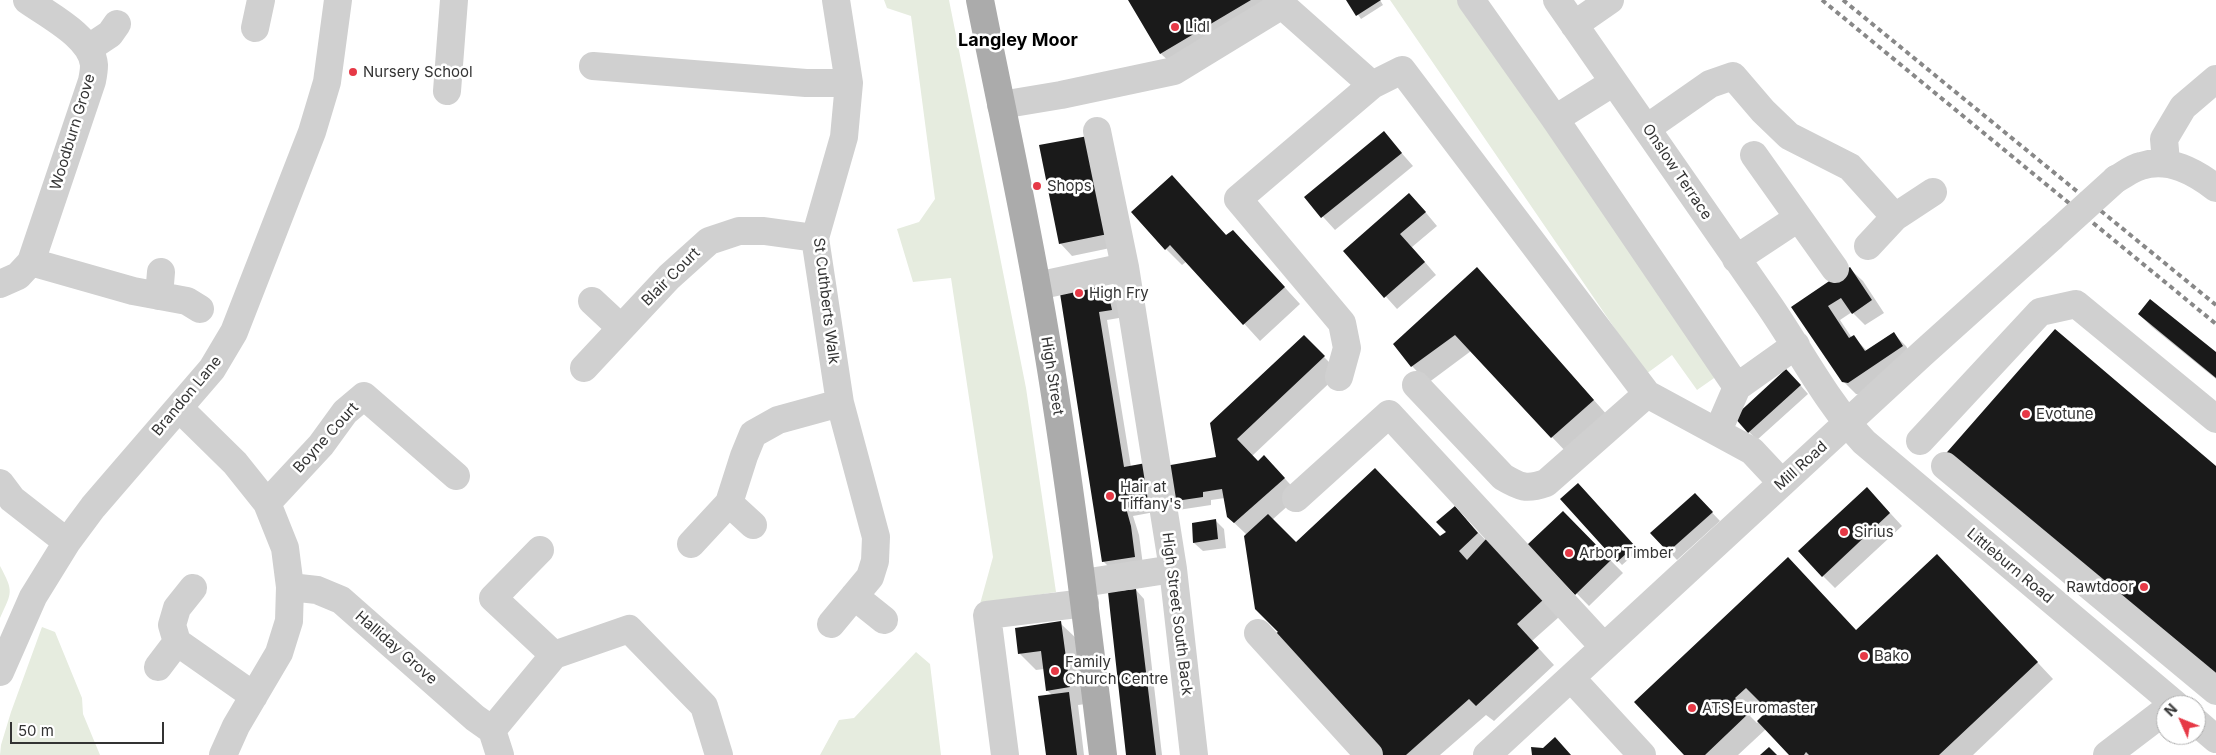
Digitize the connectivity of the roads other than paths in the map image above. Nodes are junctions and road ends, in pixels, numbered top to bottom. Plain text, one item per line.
1 (27, 0) edge
2 (261, 0) edge
3 (338, 0) edge
4 (454, 0) edge
5 (836, 0) edge
6 (980, 0) edge
7 (1471, 0) edge
8 (1557, 0) edge
9 (1610, 0) edge
10 (117, 24) dead end
11 (1574, 25) junction
12 (255, 28) dead end
13 (89, 48) junction
14 (593, 66) dead end
15 (2216, 79) edge
16 (1614, 82) junction
17 (849, 83) junction
18 (1372, 85) junction
19 (447, 91) dead end
20 (1001, 106) junction
21 (1555, 119) junction
22 (1647, 128) junction
23 (1096, 131) dead end
24 (1754, 155) dead end
25 (2166, 162) junction
26 (2216, 188) edge
27 (1933, 192) dead end
28 (1895, 217) junction
29 (1798, 218) junction
30 (815, 238) junction
31 (1868, 246) dead end
32 (1736, 258) junction
33 (31, 262) junction
34 (1125, 266) junction
35 (1835, 269) dead end
36 (0, 284) edge
37 (1037, 286) junction
38 (592, 301) dead end
39 (200, 309) dead end
40 (621, 328) junction
41 (1796, 345) junction
42 (584, 368) dead end
43 (1339, 377) dead end
44 (1416, 386) dead end
45 (1737, 387) junction
46 (1648, 394) junction
47 (840, 403) junction
48 (179, 408) junction
49 (2216, 419) edge
50 (1847, 424) junction
51 (1718, 432) junction
52 (1920, 441) dead end
53 (1945, 466) dead end
54 (456, 476) dead end
55 (0, 482) edge
56 (1782, 483) junction
57 (1296, 498) dead end
58 (267, 503) junction
59 (729, 503) junction
60 (753, 525) dead end
61 (67, 542) junction
62 (691, 544) dead end
63 (540, 550) dead end
64 (1173, 569) junction
65 (290, 587) junction
66 (193, 588) dead end
67 (1084, 593) junction
68 (854, 596) junction
69 (884, 620) dead end
70 (832, 624) dead end
71 (1258, 633) dead end
72 (177, 642) junction
73 (1604, 647) junction
74 (554, 655) junction
75 (158, 667) dead end
76 (0, 672) edge
77 (1571, 678) junction
78 (2216, 691) edge
79 (2159, 695) edge
80 (254, 696) junction
81 (2156, 718) edge
82 (2206, 730) edge
83 (2216, 739) edge
84 (496, 742) edge
85 (223, 755) edge
86 (719, 755) edge
87 (1005, 755) edge
88 (1104, 755) edge
89 (1194, 755) edge
90 (1369, 755) edge
91 (1487, 755) edge
92 (1642, 755) edge
93 (2107, 755) edge

1 - 13 street
2 - 12 street
3 - 48 street, Brandon Lane
4 - 19 street
5 - 17 street, St Cuthberts Walk
6 - 20 main road, High Street
7 - 21 street
8 - 11 street, Onslow Terrace
9 - 11 street
10 - 13 street
11 - 16 street, Onslow Terrace
13 - 33 street, Woodburn Grove
14 - 17 street
15 - 25 street
16 - 21 street
16 - 22 street, Onslow Terrace
17 - 30 street, St Cuthberts Walk
18 - 20 street
18 - 43 street
18 - 46 street
20 - 37 main road, High Street
21 - 45 street
22 - 28 street
22 - 32 street, Onslow Terrace
23 - 34 street, High Street South Back
24 - 29 street
25 - 26 street
25 - 50 street, Mill Road, bridge
27 - 28 street
28 - 31 street
29 - 32 street
29 - 35 street
30 - 40 street, Blair Court
30 - 47 street, St Cuthberts Walk
32 - 41 street, Onslow Terrace
33 - 36 street, Woodburn Grove
33 - 39 street
34 - 37 street
34 - 64 street, High Street South Back
37 - 67 main road, High Street
38 - 40 street
40 - 42 street, Blair Court
41 - 45 street
41 - 50 street, Littleburn Road
44 - 46 street
45 - 51 street
46 - 51 street
47 - 59 street
47 - 68 street, St Cuthberts Walk
48 - 58 street
48 - 61 street, Brandon Lane
49 - 52 street
50 - 56 street, Mill Road
50 - 79 street, Littleburn Road
51 - 56 street
53 - 78 street
54 - 58 street, Boyne Court
55 - 61 street
56 - 73 street, Mill Road
57 - 73 street
58 - 65 street
59 - 60 street
59 - 62 street
61 - 76 street, Brandon Lane
63 - 74 street
64 - 67 street
64 - 89 street, High Street South Back
65 - 80 street
65 - 84 street, Halliday Grove
66 - 72 street
67 - 87 street
67 - 88 main road, High Street
68 - 69 street
68 - 70 street, St Cuthberts Walk
71 - 90 street
72 - 75 street
72 - 80 street
73 - 77 street, Mill Road
74 - 84 street, Halliday Grove
74 - 86 street
77 - 91 street, Mill Road
77 - 92 street
80 - 85 street
81 - 93 street
82 - 83 street

